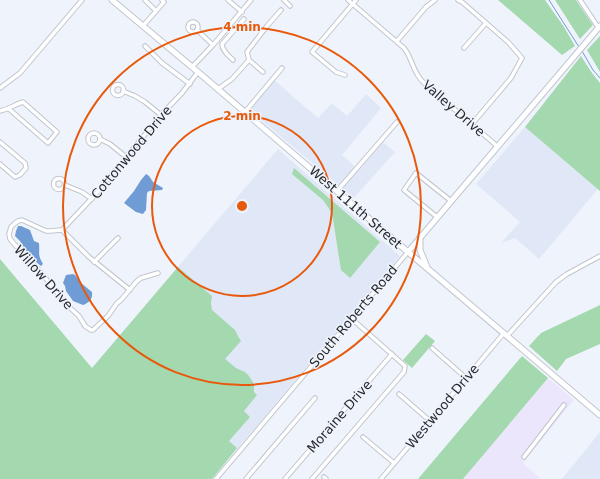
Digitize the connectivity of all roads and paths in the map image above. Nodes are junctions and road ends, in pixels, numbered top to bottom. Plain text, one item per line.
1 (82, 0) edge
2 (112, 0) edge
3 (145, 0) edge
4 (162, 0) edge
5 (228, 0) edge
6 (252, 0) edge
7 (284, 0) edge
8 (348, 0) edge
9 (356, 0) edge
10 (435, 0) edge
11 (458, 0) edge
12 (580, 0) edge
13 (289, 3) edge
14 (353, 4) junction
15 (281, 10) dead end
16 (156, 11) junction
17 (242, 12) junction
18 (244, 19) dead end
19 (486, 23) junction
20 (143, 26) junction
21 (599, 26) edge
22 (228, 28) junction
23 (197, 30) dead end
24 (232, 32) junction
25 (397, 41) junction
26 (213, 45) junction
27 (145, 46) dead end
28 (464, 48) dead end
29 (233, 60) dead end
30 (249, 60) junction
31 (192, 67) junction
32 (282, 68) dead end
33 (198, 72) junction
34 (263, 72) dead end
35 (345, 75) dead end
36 (190, 84) junction
37 (0, 88) edge
38 (218, 89) junction
39 (123, 91) dead end
40 (9, 109) junction
41 (0, 111) edge
42 (245, 112) junction
43 (161, 115) junction
44 (397, 122) dead end
45 (472, 124) junction
46 (100, 139) dead end
47 (0, 142) edge
48 (497, 146) junction
49 (126, 157) junction
50 (0, 164) edge
51 (65, 185) dead end
52 (337, 191) junction
53 (92, 199) junction
54 (451, 202) junction
55 (437, 217) junction
56 (62, 230) junction
57 (420, 237) junction
58 (118, 238) dead end
59 (408, 252) junction
60 (600, 256) edge
61 (94, 262) junction
62 (427, 268) junction
63 (158, 273) dead end
64 (130, 290) junction
65 (352, 319) junction
66 (506, 334) junction
67 (432, 348) dead end
68 (392, 354) junction
69 (466, 378) junction
70 (399, 394) dead end
71 (315, 398) dead end
72 (564, 405) dead end
73 (600, 415) edge
74 (430, 421) junction
75 (362, 437) dead end
76 (524, 457) dead end
77 (394, 463) junction
78 (216, 479) edge
79 (246, 479) edge
80 (285, 479) edge
81 (312, 479) edge
82 (381, 479) edge

1 - 37 street
2 - 20 main road, West 111th Street
3 - 16 street
4 - 16 street
5 - 17 street
6 - 17 street
7 - 13 street
8 - 14 street, Valley Drive
9 - 14 street
10 - 25 street
11 - 19 street
12 - 21 street
14 - 25 street, Valley Drive
14 - 35 street
15 - 30 street
16 - 20 street
17 - 22 street
18 - 24 street
19 - 28 street
19 - 45 street
20 - 31 main road, West 111th Street
21 - 48 main road, South Roberts Road
22 - 24 street
22 - 26 street
23 - 26 street
24 - 29 street
25 - 45 street, Valley Drive
26 - 31 street
27 - 36 street
30 - 34 street
30 - 38 street
31 - 33 main road, West 111th Street
32 - 42 street
33 - 36 street, Cottonwood Drive
33 - 38 main road, West 111th Street
36 - 43 street, Cottonwood Drive
38 - 42 main road, West 111th Street
39 - 43 street
40 - 40 street
40 - 41 street
42 - 52 main road, West 111th Street
43 - 49 street, Cottonwood Drive
44 - 52 street
45 - 48 street, Valley Drive
46 - 49 street
47 - 50 street
48 - 54 main road, South Roberts Road
49 - 53 street, Cottonwood Drive
51 - 53 street
52 - 59 main road, West 111th Street
53 - 56 street, Cottonwood Drive
54 - 55 main road, South Roberts Road
54 - 55 street
55 - 57 main road, South Roberts Road
56 - 61 street
56 - 64 street, Willow Drive
57 - 59 main road, South Roberts Road
57 - 62 main road
58 - 61 street
59 - 62 main road, West 111th Street
59 - 65 street, South Roberts Road
60 - 66 street, Westwood Drive
61 - 64 street
62 - 66 main road, West 111th Street
63 - 64 street
65 - 68 street
65 - 78 street, South Roberts Road
66 - 69 street, Westwood Drive
66 - 73 main road, West 111th Street
67 - 69 street
68 - 80 street, Moraine Drive
68 - 81 street
69 - 74 street, Westwood Drive
70 - 74 street
71 - 79 street
72 - 76 street
74 - 77 street, Westwood Drive
75 - 77 street
77 - 82 street, Westwood Drive

